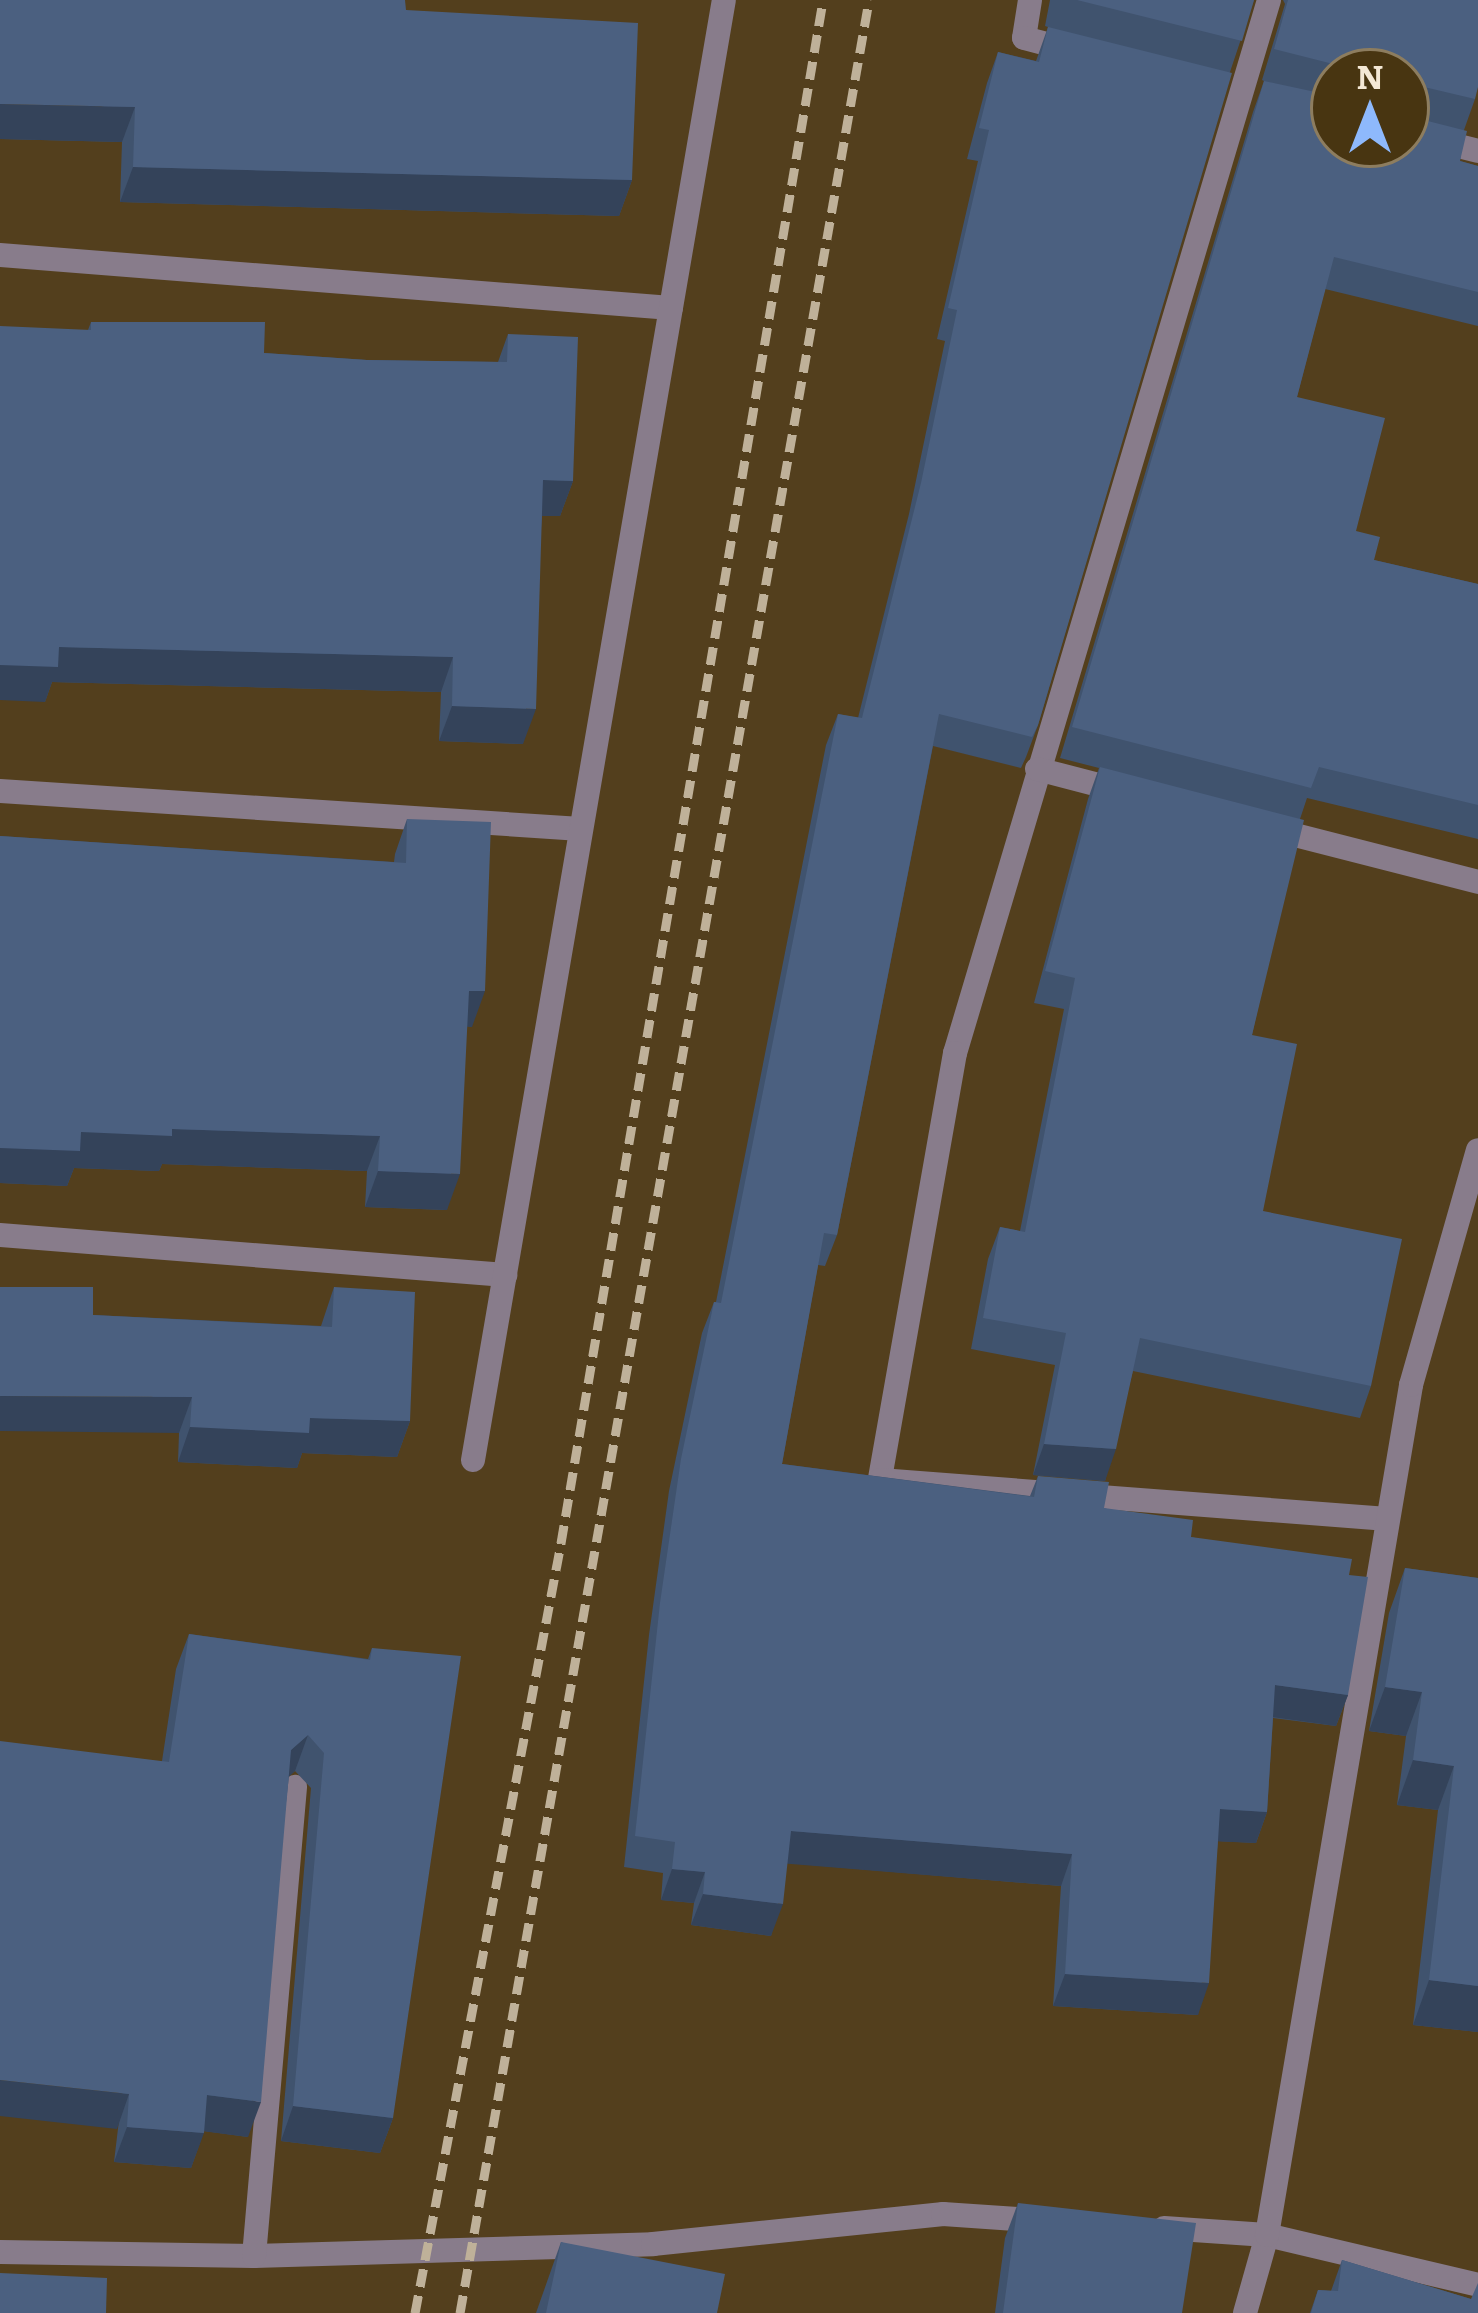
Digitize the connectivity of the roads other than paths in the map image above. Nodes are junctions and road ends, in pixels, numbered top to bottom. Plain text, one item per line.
1 (724, 0) edge
2 (1030, 0) edge
3 (1269, 0) edge
4 (1090, 55) edge
5 (1430, 139) edge
6 (1478, 151) edge
7 (0, 255) edge
8 (670, 308) junction
9 (1037, 769) junction
10 (0, 791) edge
11 (1153, 799) edge
12 (1246, 823) edge
13 (581, 829) junction
14 (1478, 882) edge
15 (1478, 1150) edge
16 (0, 1235) edge
17 (505, 1275) junction
18 (473, 1460) dead end
19 (1388, 1519) junction
20 (295, 1787) edge
21 (1082, 2223) edge
22 (1128, 2226) edge
23 (1267, 2235) junction
24 (0, 2252) edge
25 (254, 2256) junction
26 (1478, 2285) edge
27 (1246, 2313) edge

1 - 8 street
2 - 4 street
3 - 9 street
5 - 6 street
7 - 8 street
8 - 13 street
9 - 11 street
9 - 19 street
10 - 13 street
12 - 14 street
13 - 17 street
15 - 19 street
16 - 17 street
17 - 18 street
19 - 23 street
20 - 25 street
21 - 25 street
22 - 23 street
23 - 26 street
23 - 27 street
24 - 25 street

